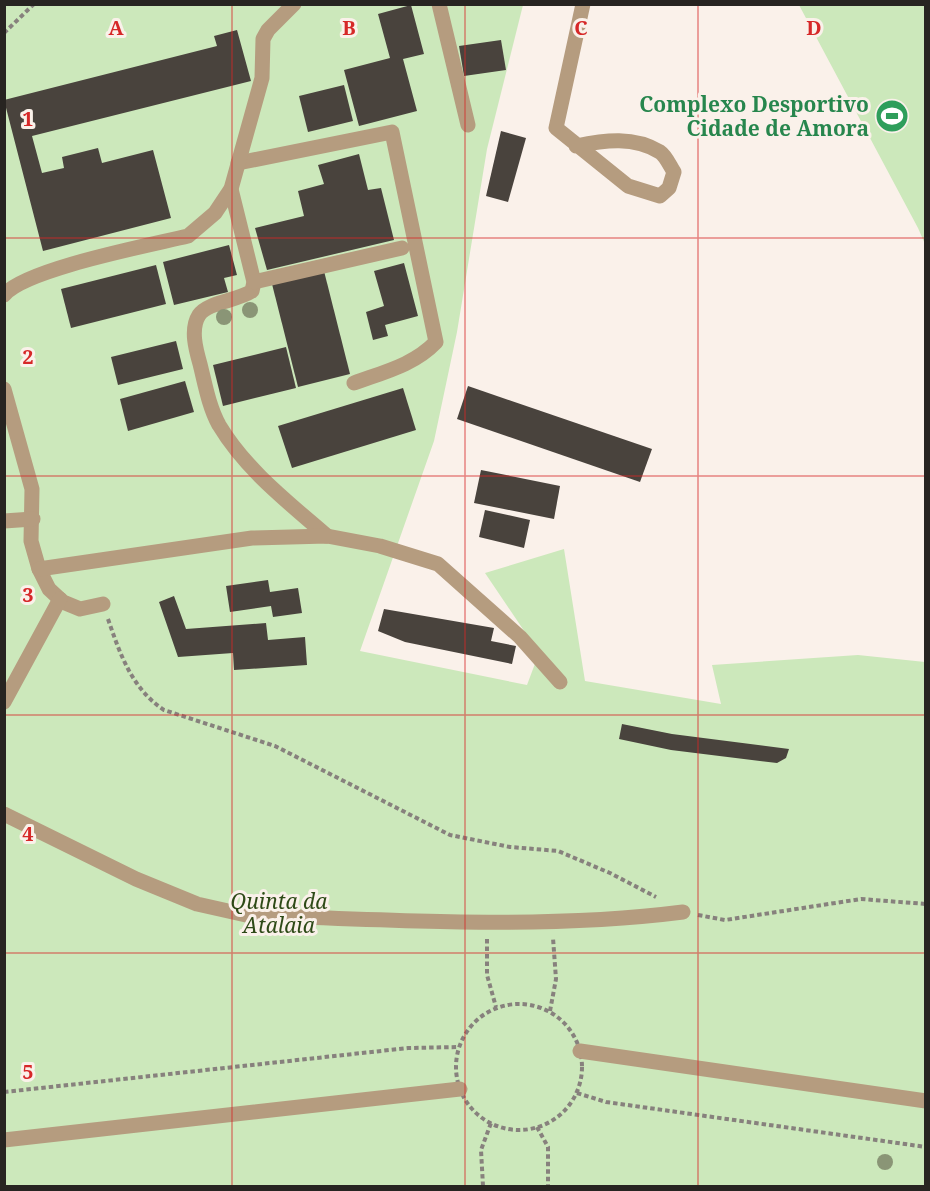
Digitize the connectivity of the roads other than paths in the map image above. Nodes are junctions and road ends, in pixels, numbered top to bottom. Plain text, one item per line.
1 (294, 4) edge
2 (439, 4) edge
3 (583, 4) edge
4 (468, 125) dead end
5 (576, 146) junction
6 (238, 163) junction
7 (231, 189) junction
8 (402, 248) dead end
9 (254, 282) junction
10 (4, 295) edge
11 (354, 383) dead end
12 (4, 389) edge
13 (33, 519) junction
14 (4, 521) edge
15 (327, 536) junction
16 (39, 570) junction
17 (60, 599) junction
18 (103, 604) road end
19 (560, 682) dead end
20 (4, 702) edge
21 (4, 814) edge
22 (683, 912) road end
23 (580, 1051) road end
24 (460, 1089) road end
25 (926, 1101) edge
26 (4, 1140) edge

1 - 6 lane
2 - 4 lane
3 - 5 lane
5 - 5 lane
6 - 7 lane
6 - 11 lane
7 - 9 lane
7 - 10 lane
8 - 9 lane
9 - 15 lane
12 - 13 lane
13 - 14 lane
13 - 16 lane
15 - 16 lane
15 - 19 lane
16 - 17 lane
17 - 18 lane
17 - 20 lane
21 - 22 lane
23 - 25 lane
24 - 26 lane

